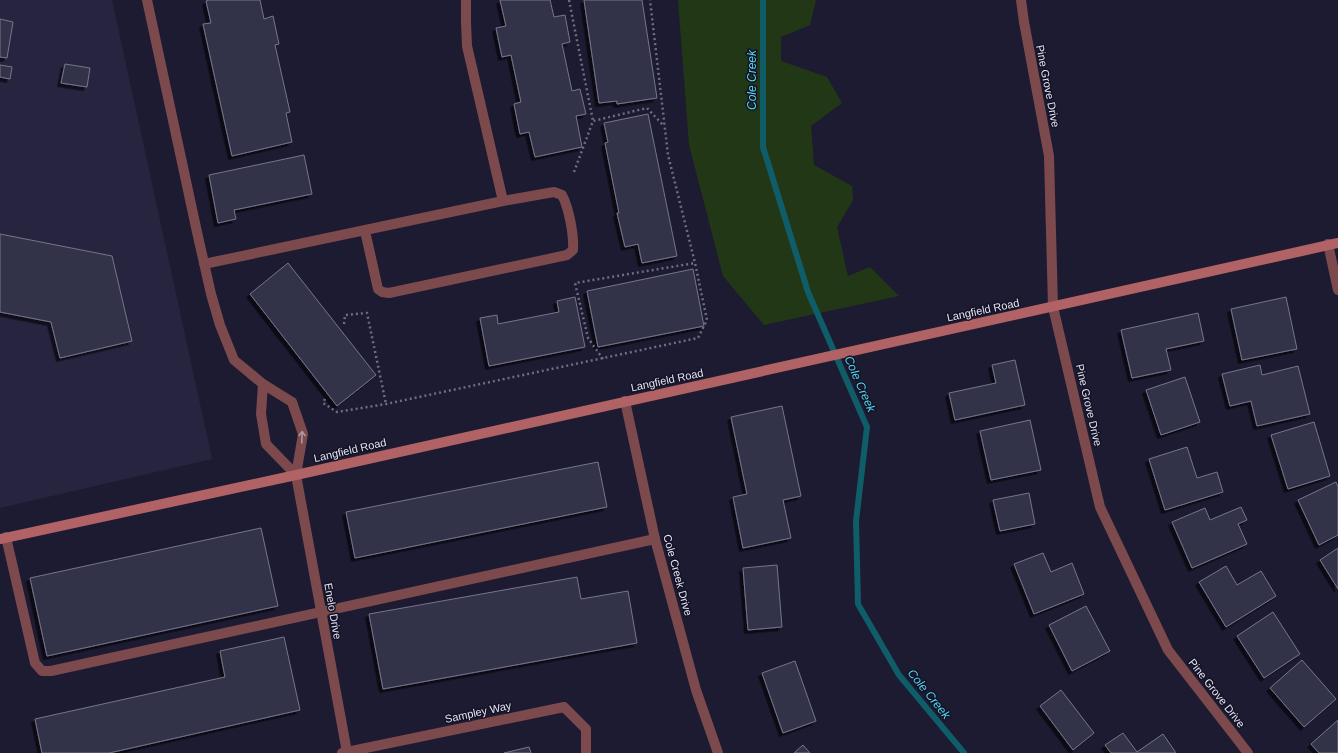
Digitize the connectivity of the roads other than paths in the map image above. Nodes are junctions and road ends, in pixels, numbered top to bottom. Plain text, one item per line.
1 (147, 0) edge
2 (466, 0) edge
3 (1021, 0) edge
4 (503, 201) junction
5 (365, 231) junction
6 (1333, 244) edge
7 (204, 264) junction
8 (1338, 290) edge
9 (1053, 307) junction
10 (263, 384) junction
11 (626, 401) junction
12 (296, 475) junction
13 (3, 538) edge
14 (655, 539) junction
15 (321, 613) junction
16 (344, 752) edge
17 (586, 753) edge
18 (718, 753) edge
19 (1248, 753) edge

1 - 7 street
2 - 4 street
3 - 9 street, Pine Grove Drive
4 - 5 street
4 - 5 street
5 - 7 street
6 - 8 street
6 - 9 street, Langfield Road
7 - 10 street
9 - 11 street, Langfield Road
9 - 19 street, Pine Grove Drive
10 - 12 street
12 -> 10 street
11 - 12 street, Langfield Road
11 - 14 street, Cole Creek Drive
12 - 13 street, Langfield Road
12 - 15 street, Enelo Drive
13 - 15 street
14 - 15 street
14 - 18 street, Cole Creek Drive
15 - 16 street, Enelo Drive
16 - 17 street, Sampley Way

